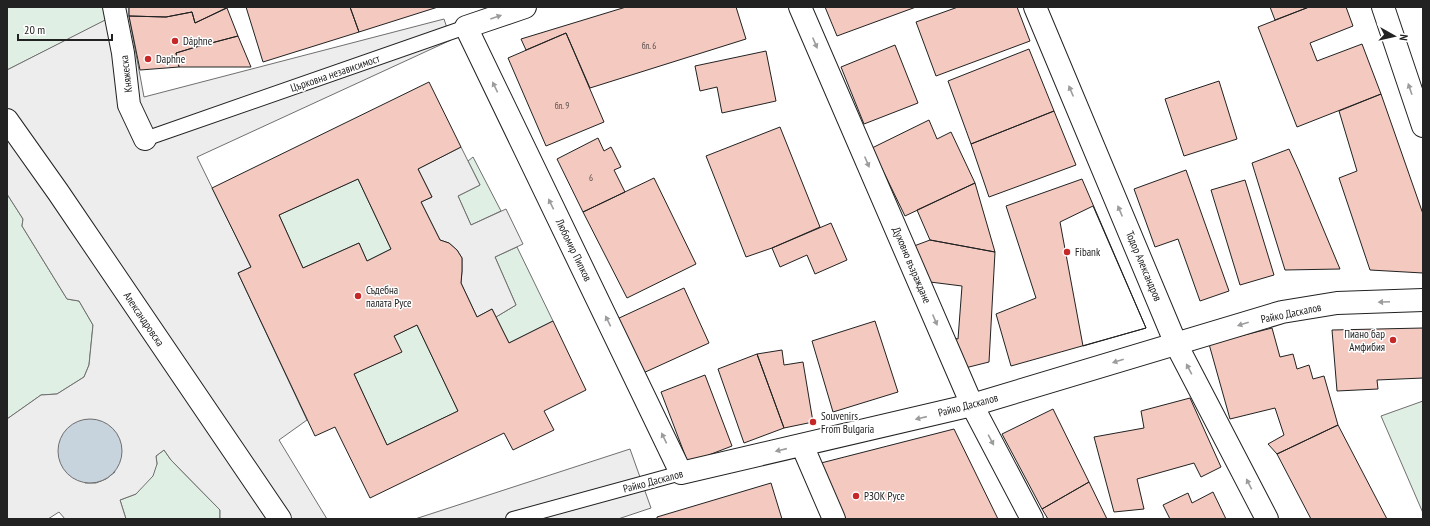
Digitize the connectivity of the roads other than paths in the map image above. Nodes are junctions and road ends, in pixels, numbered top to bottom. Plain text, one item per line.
1 (114, 7) edge
2 (525, 7) edge
3 (800, 7) edge
4 (1035, 7) edge
5 (1383, 7) edge
6 (466, 27) junction
7 (7, 120) edge
8 (1423, 126) edge
9 (145, 139) joint
10 (1423, 300) edge
11 (1176, 344) junction
12 (972, 405) junction
13 (802, 445) junction
14 (681, 473) junction
15 (280, 519) edge
16 (513, 519) edge
17 (834, 519) edge
18 (1032, 519) edge
19 (1266, 519) edge

1 - 9 street, Княжеска
6 -> 2 street, Църковна независимост
3 -> 12 street, Духовно възраждане
11 -> 4 street, Тодор Александров
8 -> 5 street
6 - 9 lane, Църковна независимост
14 -> 6 street, Любомир Пипков
7 - 15 street, Александровска
10 -> 11 street, Райко Даскалов
11 -> 12 street, Райко Даскалов
19 -> 11 street, Тодор Александров
12 -> 13 street, Райко Даскалов
12 -> 18 street, Духовно възраждане
13 -> 14 street, Райко Даскалов
13 - 17 street
14 - 16 lane, Райко Даскалов

